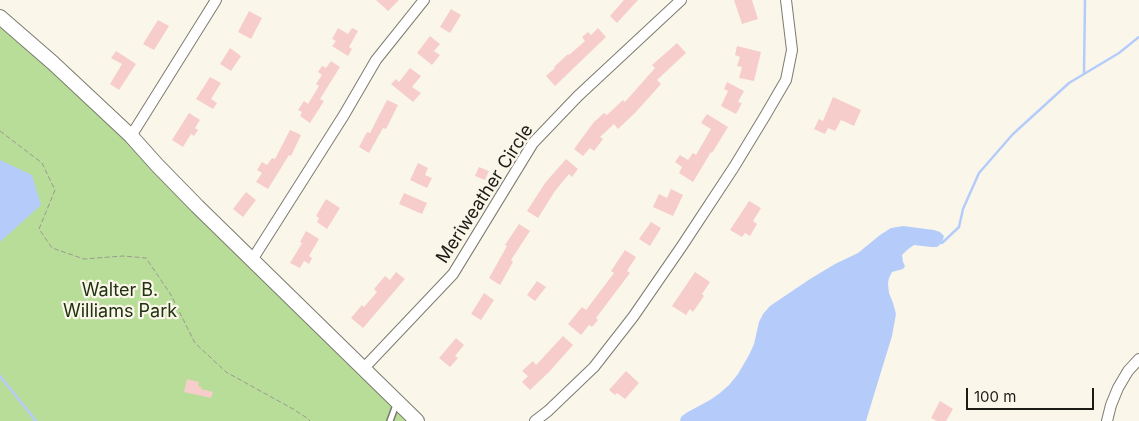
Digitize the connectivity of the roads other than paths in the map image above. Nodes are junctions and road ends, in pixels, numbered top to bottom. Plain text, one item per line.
1 (216, 0) edge
2 (424, 0) edge
3 (681, 0) edge
4 (786, 0) edge
5 (0, 17) edge
6 (130, 136) junction
7 (252, 260) junction
8 (1139, 360) edge
9 (363, 369) junction
10 (397, 402) junction
11 (390, 421) edge
12 (417, 421) edge
13 (535, 421) edge
14 (1107, 421) edge

1 - 6 street
2 - 7 street
3 - 9 street, Meriweather Circle
4 - 13 street
5 - 6 main road
6 - 7 main road
7 - 9 main road
8 - 14 street
9 - 10 main road
10 - 11 lane
10 - 12 main road

